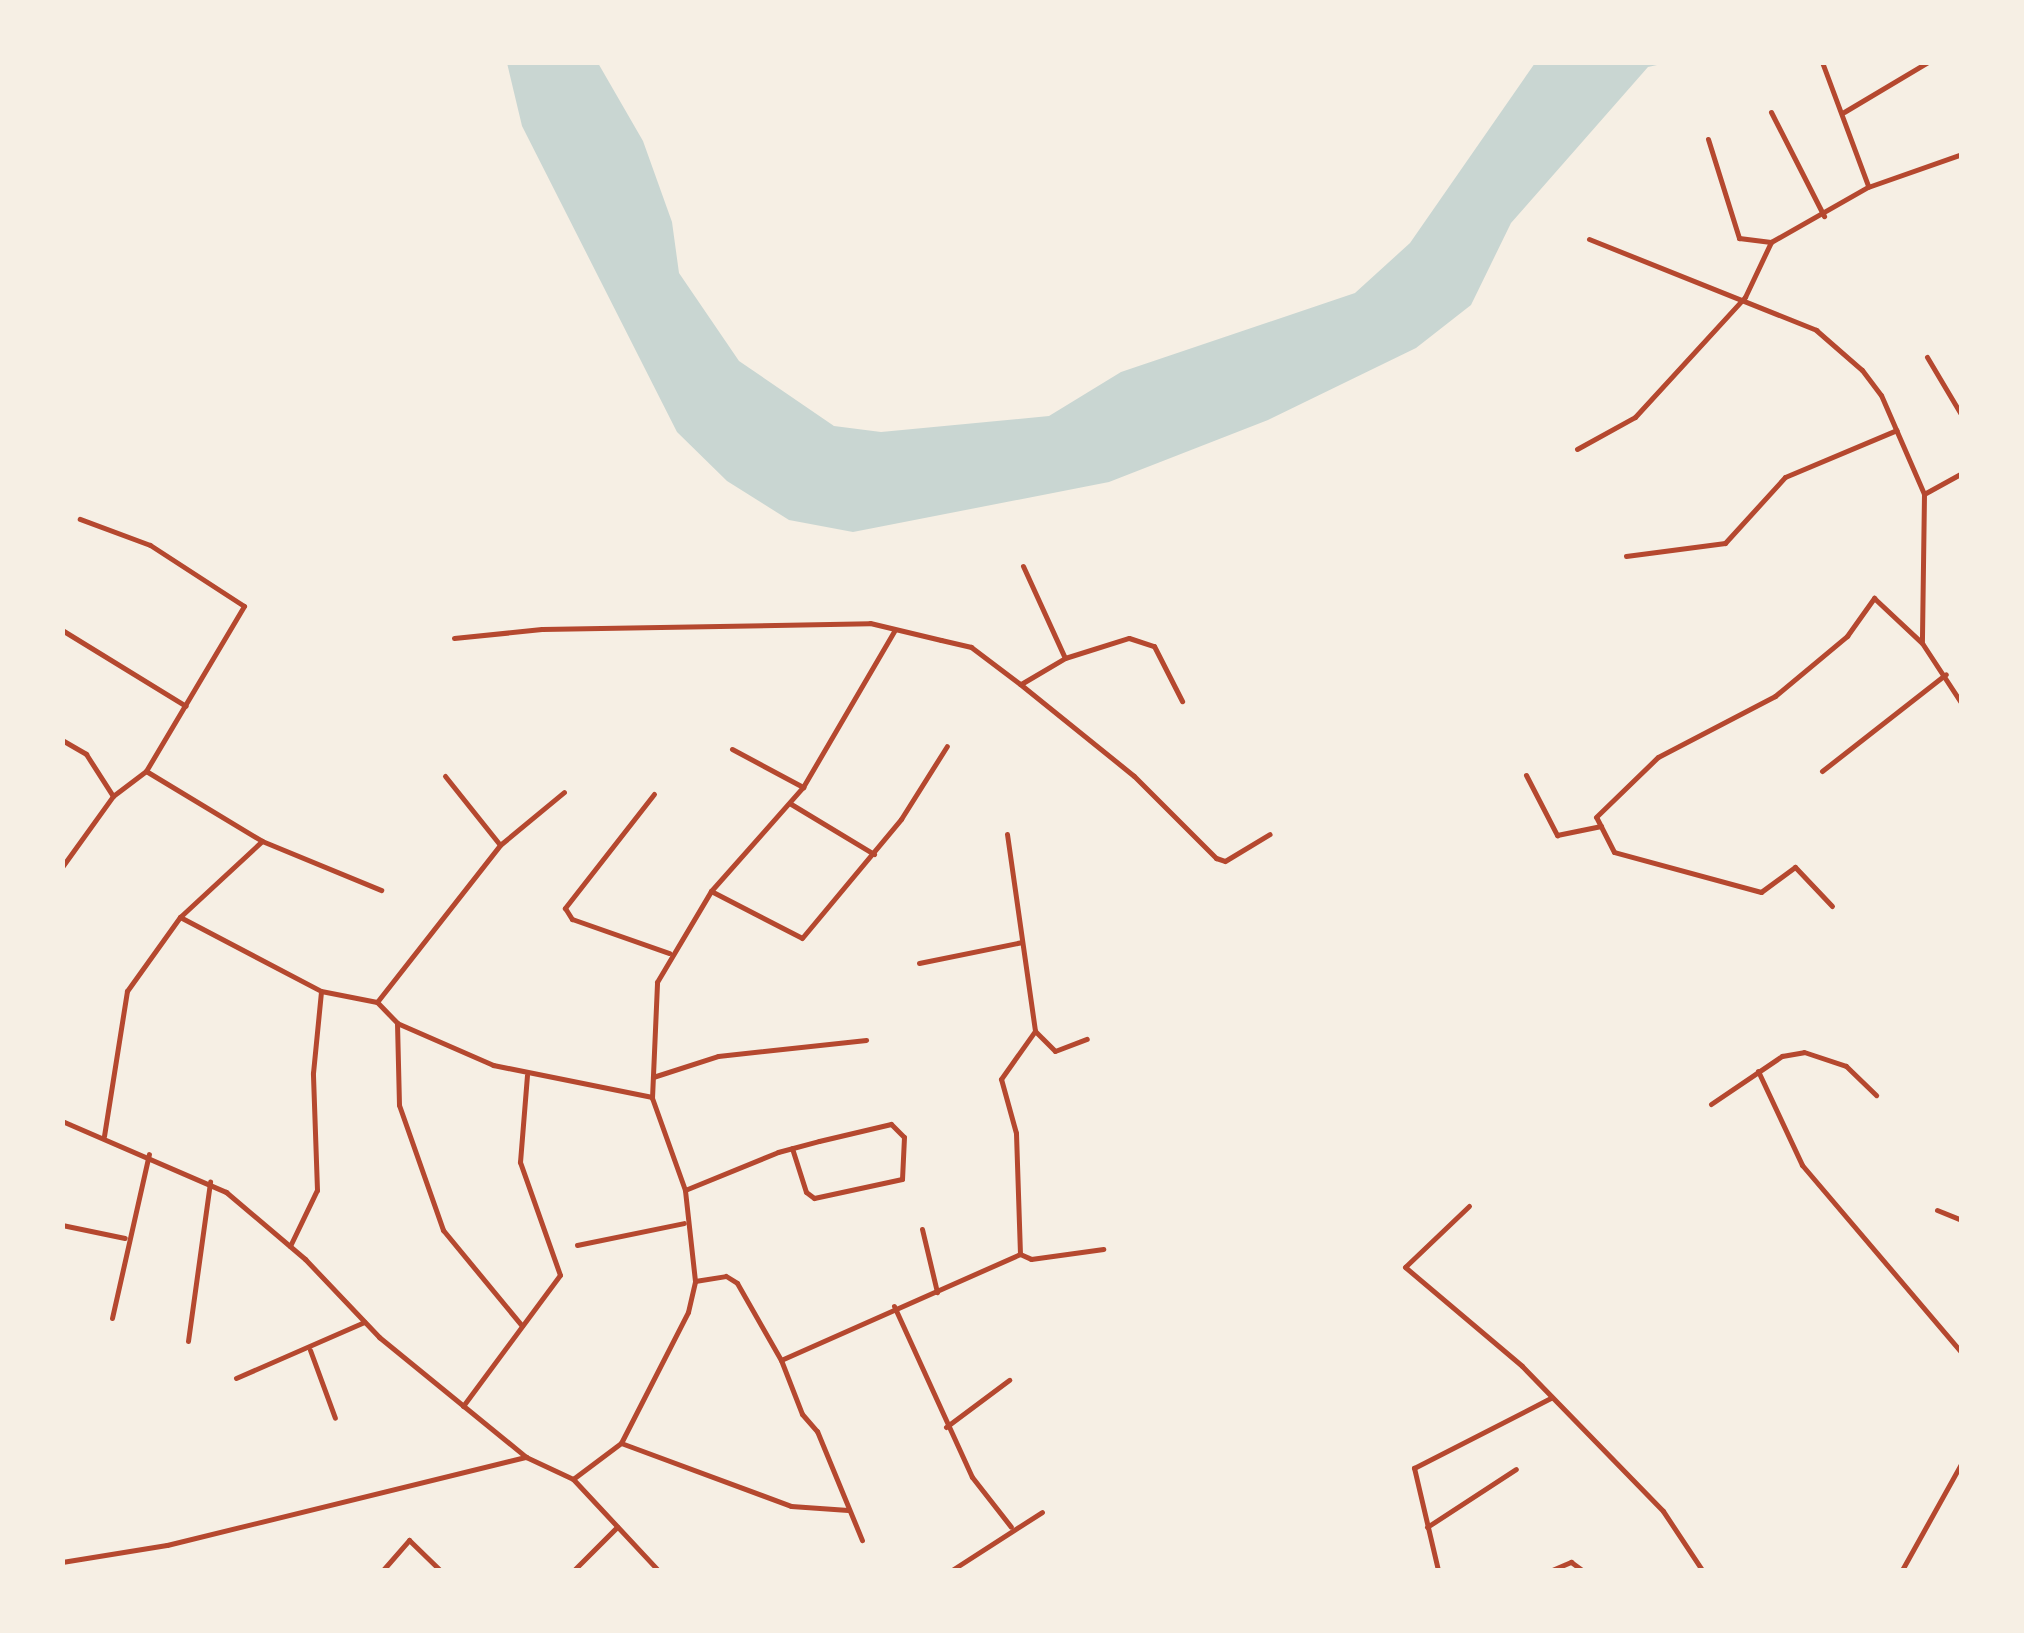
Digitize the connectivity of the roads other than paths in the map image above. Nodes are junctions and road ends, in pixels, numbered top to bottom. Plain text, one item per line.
1 (1822, 62) edge
2 (1928, 62) edge
3 (1771, 112) dead end
4 (1844, 112) junction
5 (1708, 139) dead end
6 (1962, 154) edge
7 (1868, 187) junction
8 (1824, 216) junction
9 (1589, 239) dead end
10 (1772, 242) junction
11 (1744, 297) junction
12 (1927, 357) dead end
13 (1962, 416) edge
14 (1897, 430) junction
15 (1577, 450) dead end
16 (1962, 473) edge
17 (1924, 494) junction
18 (80, 519) dead end
19 (1626, 556) dead end
20 (1023, 566) dead end
21 (62, 630) edge
22 (894, 631) junction
23 (454, 638) dead end
24 (1922, 644) junction
25 (1065, 658) junction
26 (1946, 674) junction
27 (1020, 684) junction
28 (1182, 701) dead end
29 (1962, 704) edge
30 (186, 706) junction
31 (62, 740) edge
32 (947, 746) dead end
33 (732, 749) dead end
34 (146, 771) junction
35 (1822, 771) dead end
36 (1526, 775) dead end
37 (445, 776) dead end
38 (803, 787) junction
39 (564, 792) dead end
40 (654, 794) dead end
41 (113, 796) junction
42 (790, 804) junction
43 (1601, 826) junction
44 (1008, 834) dead end
45 (1270, 834) dead end
46 (262, 840) junction
47 (500, 845) junction
48 (874, 854) junction
49 (62, 868) edge
50 (381, 890) dead end
51 (711, 891) junction
52 (1832, 906) dead end
53 (180, 917) junction
54 (1022, 942) junction
55 (669, 953) junction
56 (919, 963) dead end
57 (322, 992) junction
58 (378, 1002) junction
59 (397, 1022) junction
60 (1036, 1031) junction
61 (1087, 1039) dead end
62 (866, 1040) dead end
63 (1758, 1071) junction
64 (527, 1075) junction
65 (653, 1077) junction
66 (1876, 1095) dead end
67 (652, 1098) junction
68 (1711, 1104) dead end
69 (62, 1121) edge
70 (104, 1136) junction
71 (792, 1148) junction
72 (149, 1154) junction
73 (210, 1182) junction
74 (685, 1190) junction
75 (1469, 1206) dead end
76 (1937, 1210) dead end
77 (1962, 1220) edge
78 (684, 1222) junction
79 (62, 1225) edge
80 (922, 1228) dead end
81 (125, 1238) junction
82 (577, 1244) dead end
83 (290, 1246) junction
84 (1103, 1249) dead end
85 (1020, 1254) junction
86 (695, 1281) junction
87 (937, 1292) junction
88 (894, 1306) junction
89 (112, 1318) dead end
90 (364, 1322) junction
91 (522, 1326) junction
92 (188, 1341) dead end
93 (310, 1350) junction
94 (1962, 1354) edge
95 (781, 1360) junction
96 (236, 1378) dead end
97 (1008, 1380) dead end
98 (1551, 1398) junction
99 (462, 1407) junction
100 (335, 1418) dead end
101 (946, 1427) junction
102 (621, 1443) junction
103 (526, 1457) junction
104 (1962, 1462) edge
105 (1516, 1469) dead end
106 (573, 1478) junction
107 (848, 1510) junction
108 (1042, 1512) dead end
109 (617, 1527) junction
110 (1011, 1527) junction
111 (1427, 1527) junction
112 (862, 1540) dead end
113 (84, 1558) junction
114 (62, 1562) edge
115 (87, 1570) edge
116 (383, 1570) edge
117 (440, 1570) edge
118 (574, 1570) edge
119 (658, 1570) edge
120 (952, 1570) edge
121 (1438, 1570) edge
122 (1552, 1570) edge
123 (1582, 1570) edge
124 (1702, 1570) edge
125 (1902, 1570) edge

1 - 4 street
2 - 4 street
3 - 8 street
4 - 7 street
5 - 10 street
6 - 7 street
7 - 8 street
8 - 10 street
9 - 11 street
10 - 11 street
11 - 14 street
11 - 15 street
12 - 13 street
14 - 17 street
14 - 19 street
16 - 17 street
17 - 24 street
18 - 30 street
20 - 25 street
21 - 30 street
22 - 23 street
22 - 27 street
22 - 38 street
24 - 26 street
24 - 43 street
25 - 27 street
25 - 28 street
26 - 29 street
26 - 35 street
27 - 45 street
30 - 34 street
31 - 41 street
32 - 48 street
33 - 38 street
34 - 41 street
34 - 46 street
36 - 43 street
37 - 47 street
38 - 42 street
39 - 47 street
40 - 55 street
41 - 49 street
42 - 48 street
42 - 51 street
43 - 52 street
44 - 54 street
46 - 50 street
46 - 53 street
47 - 58 street
48 - 51 street
51 - 55 street
53 - 57 street
53 - 70 street
54 - 56 street
54 - 60 street
55 - 65 street
57 - 58 street
57 - 83 street
58 - 59 street
59 - 64 street
59 - 91 street
60 - 61 street
60 - 85 street
62 - 65 street
63 - 66 street
63 - 68 street
63 - 94 street
64 - 67 street
64 - 91 street
65 - 67 street
67 - 74 street
69 - 70 street
70 - 72 street
71 - 71 street
71 - 74 street
72 - 73 street
72 - 81 street
73 - 83 street
73 - 92 street
74 - 78 street
75 - 98 street
76 - 77 street
78 - 82 street
78 - 86 street
79 - 81 street
80 - 87 street
81 - 89 street
83 - 90 street
84 - 85 street
85 - 87 street
86 - 95 street
86 - 102 street
87 - 88 street
88 - 95 street
88 - 101 street
90 - 93 street
90 - 99 street
91 - 99 street
93 - 96 street
93 - 100 street
95 - 107 street
97 - 101 street
98 - 111 street
98 - 124 street
99 - 103 street
101 - 110 street
102 - 106 street
102 - 107 street
103 - 106 street
103 - 113 street
104 - 125 street
105 - 111 street
106 - 109 street
107 - 112 street
108 - 110 street
109 - 118 street
109 - 119 street
110 - 120 street
111 - 121 street
113 - 114 street
113 - 115 street
116 - 117 street
122 - 123 street

